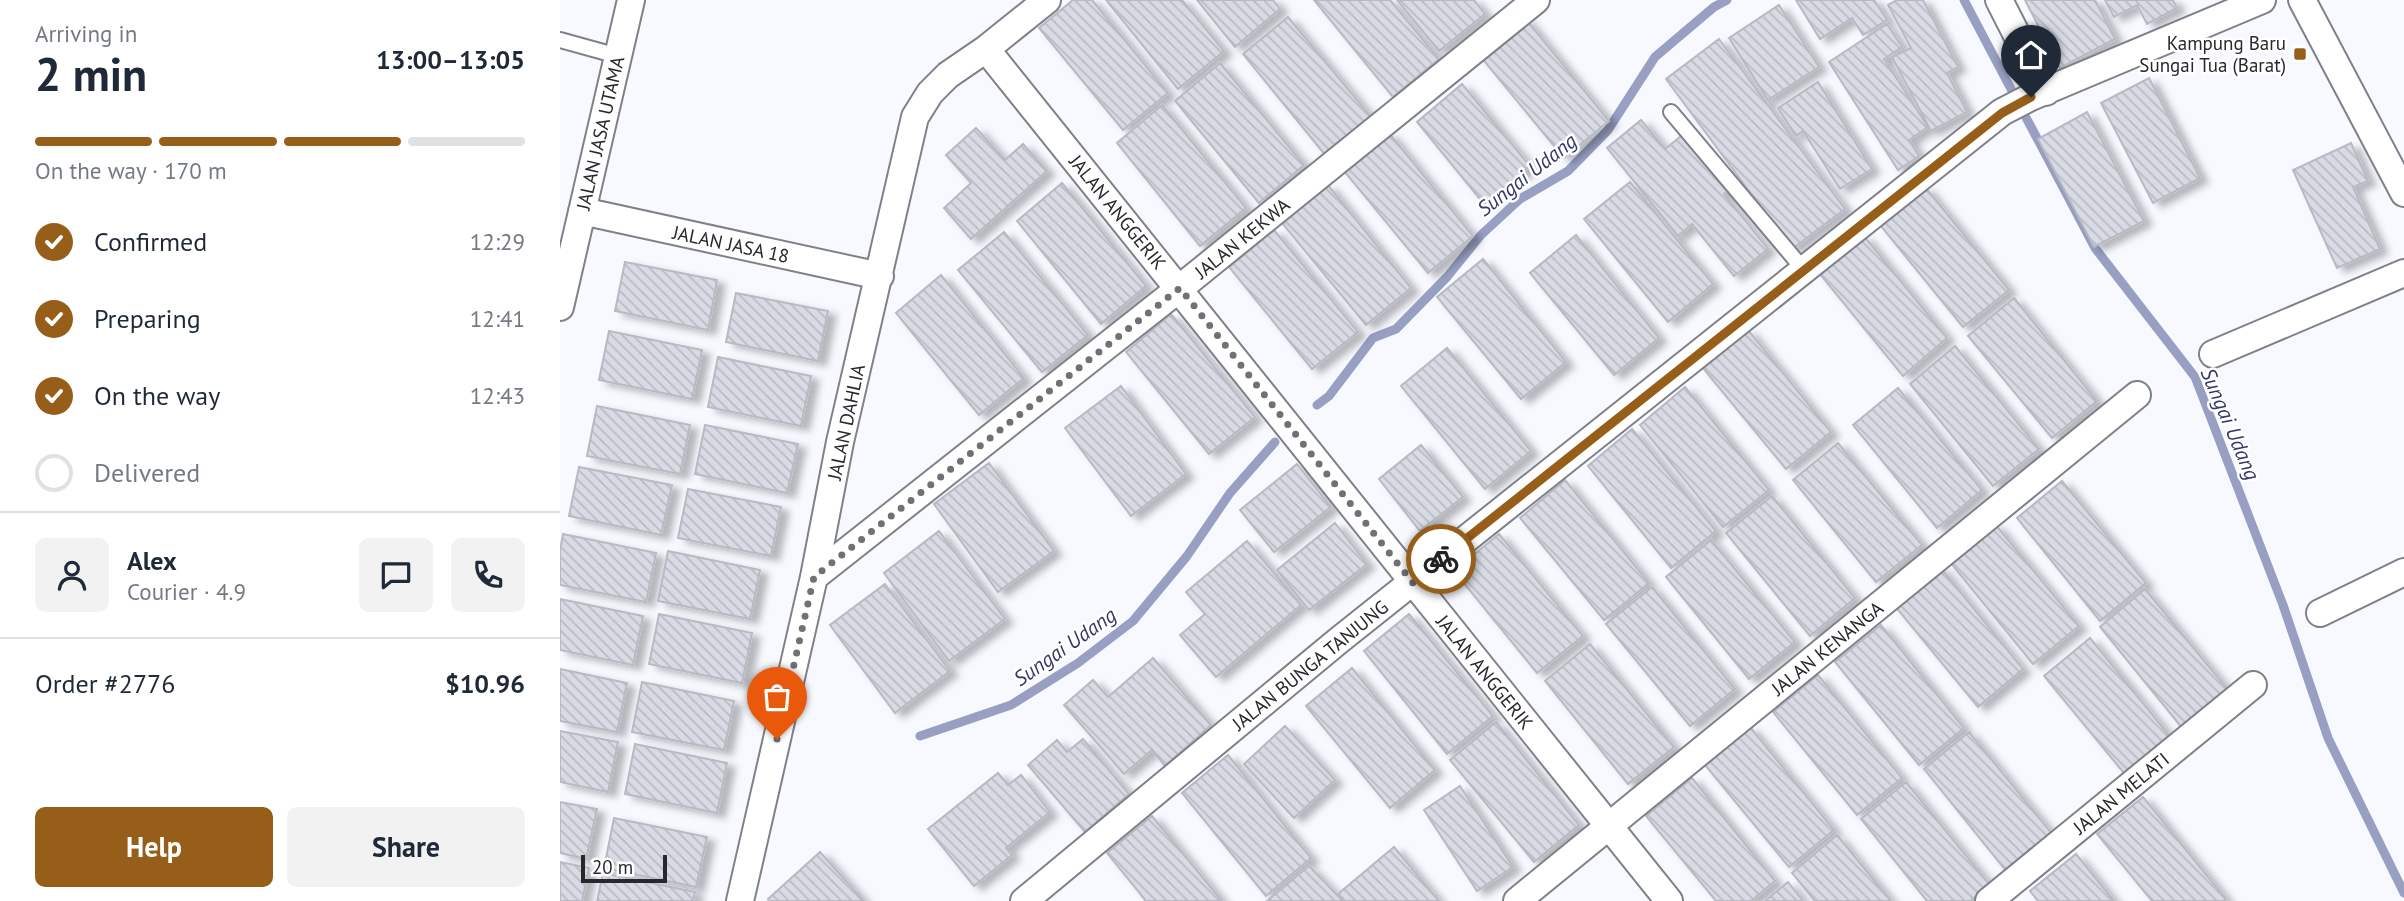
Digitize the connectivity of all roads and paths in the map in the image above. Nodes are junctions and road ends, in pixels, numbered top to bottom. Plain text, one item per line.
1 (631, 0) edge
2 (1047, 0) edge
3 (1536, 0) edge
4 (1999, 0) edge
5 (2262, 0) edge
6 (2302, 0) edge
7 (560, 40) edge
8 (986, 49) junction
9 (618, 56) junction
10 (2038, 95) junction
11 (1671, 112) dead end
12 (2404, 193) edge
13 (582, 211) junction
14 (1804, 270) junction
15 (2404, 273) edge
16 (880, 275) junction
17 (1180, 288) junction
18 (560, 307) edge
19 (2213, 354) dead end
20 (2137, 395) dead end
21 (2404, 572) edge
22 (814, 577) junction
23 (1413, 583) junction
24 (2320, 613) dead end
25 (2253, 685) dead end
26 (1609, 826) junction
27 (740, 901) edge
28 (1024, 901) edge
29 (1517, 901) edge
30 (1669, 901) edge
31 (1989, 901) edge

1 - 9 street, JALAN JASA UTAMA
2 - 8 street, JALAN DAHLIA
3 - 17 street, JALAN KEKWA
4 - 10 street
5 - 10 street, JALAN BUNGA TANJUNG
6 - 12 street
7 - 9 lane
8 - 16 street, JALAN DAHLIA
8 - 17 street, JALAN ANGGERIK
9 - 13 street, JALAN JASA UTAMA
10 - 14 street, JALAN BUNGA TANJUNG
11 - 14 lane
13 - 16 street, JALAN JASA 18
13 - 18 street, JALAN JASA UTAMA
14 - 23 street, JALAN BUNGA TANJUNG
15 - 19 street
16 - 22 street, JALAN DAHLIA
17 - 22 street, JALAN KEKWA
17 - 23 street, JALAN ANGGERIK
20 - 26 street, JALAN KENANGA
21 - 24 street
22 - 27 street, JALAN DAHLIA
23 - 26 street, JALAN ANGGERIK
23 - 28 street, JALAN BUNGA TANJUNG
25 - 31 street, JALAN MELATI
26 - 29 street, JALAN KENANGA
26 - 30 street, JALAN ANGGERIK

